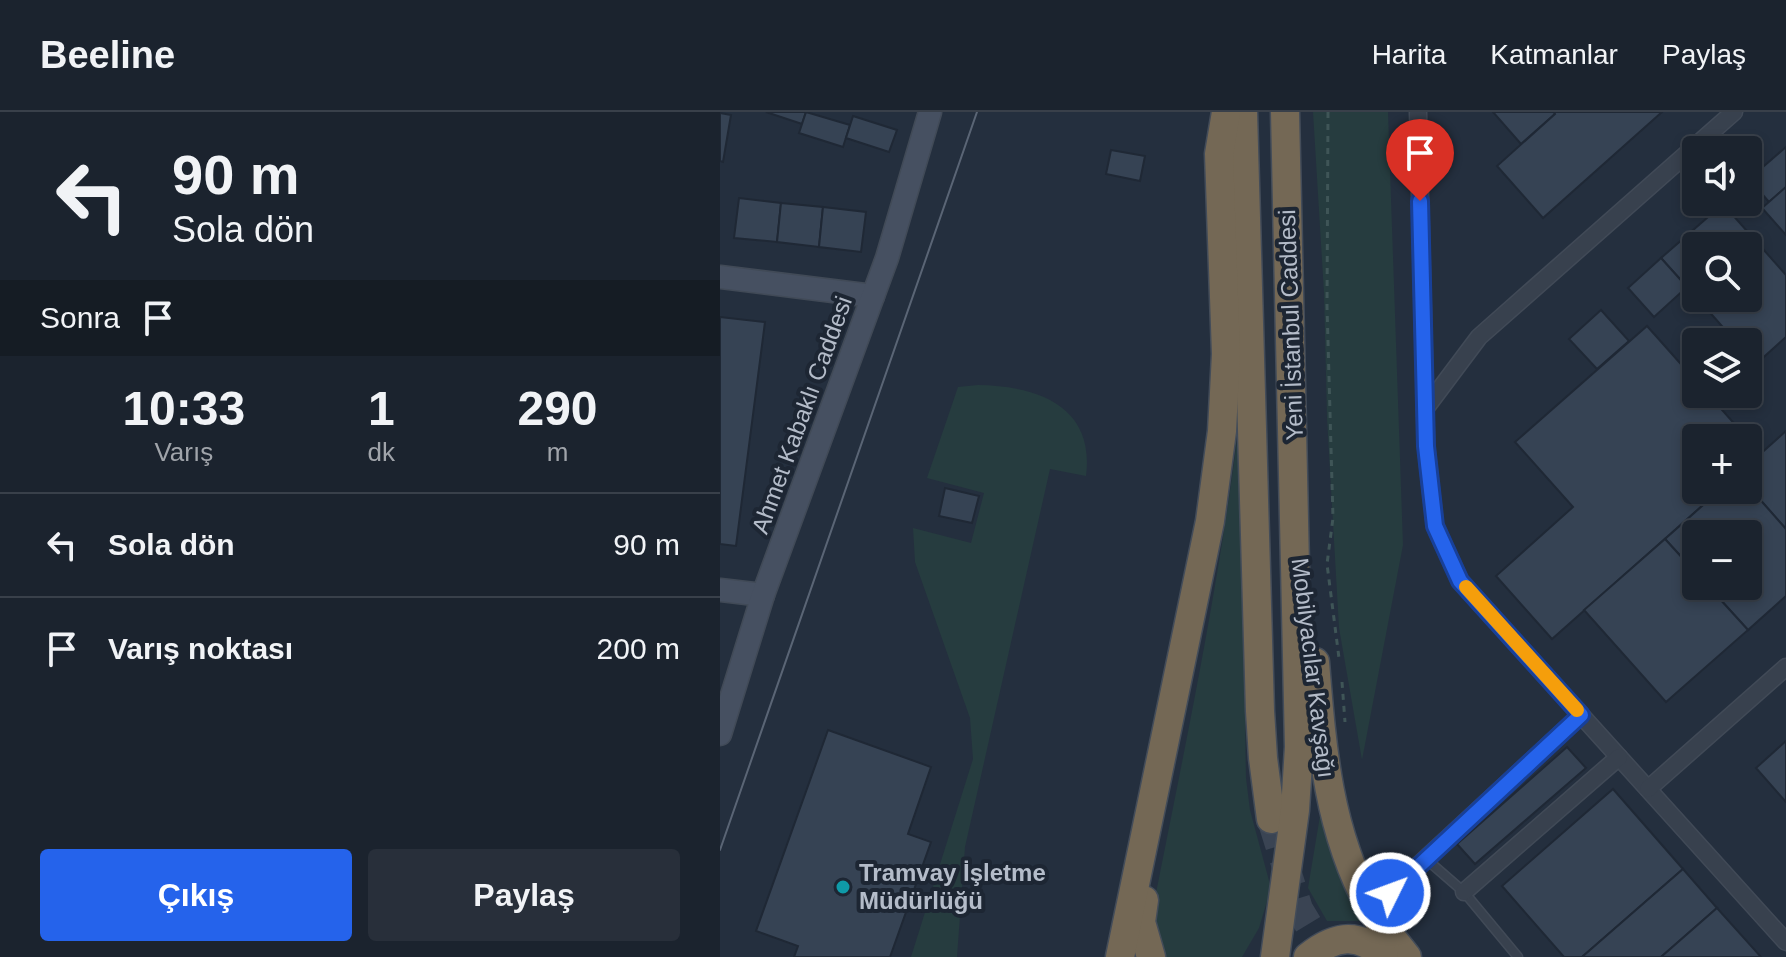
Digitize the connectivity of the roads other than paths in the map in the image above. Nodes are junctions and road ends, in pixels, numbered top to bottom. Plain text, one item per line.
1 (930, 112) edge
2 (1226, 112) edge
3 (1243, 112) edge
4 (1285, 112) edge
5 (1418, 112) edge
6 (1734, 112) edge
7 (720, 277) edge
8 (873, 296) junction
9 (1425, 409) junction
10 (1296, 539) junction
11 (720, 590) edge
12 (763, 595) junction
13 (1786, 667) edge
14 (1581, 715) junction
15 (720, 734) edge
16 (1619, 757) junction
17 (1648, 789) junction
18 (1152, 795) junction
19 (1271, 819) tunnel mouth
20 (1291, 848) junction
21 (1426, 859) junction
22 (1464, 892) junction
23 (1371, 909) junction
24 (1786, 942) edge
25 (1120, 957) edge
26 (1151, 957) edge
27 (1260, 957) edge
28 (1275, 957) edge
29 (1308, 957) edge
30 (1384, 957) edge
31 (1407, 957) edge
32 (1518, 957) edge

1 - 8 street, Ahmet Kabaklı Caddesi
2 - 18 highway
3 - 19 highway, Mobilyacılar Kavşağı
4 - 10 highway, Yeni İstanbul Caddesi
5 - 9 street
6 - 9 street
7 - 8 street
8 - 12 street, Ahmet Kabaklı Caddesi
9 - 14 street
10 - 20 highway, Mobilyacılar Kavşağı
10 - 23 highway, Mobilyacılar Kavşağı
11 - 12 street
12 - 15 street, Ahmet Kabaklı Caddesi
13 - 17 street
14 - 16 street
14 - 21 street
16 - 17 street
16 - 22 street
17 - 24 street
18 - 25 highway
18 - 26 highway
20 - 27 highway
20 - 28 highway, Mobilyacılar Kavşağı
21 - 22 lane
21 - 23 street
22 - 32 lane
23 - 31 highway, Mobilyacılar Kavşağı
29 - 30 highway

